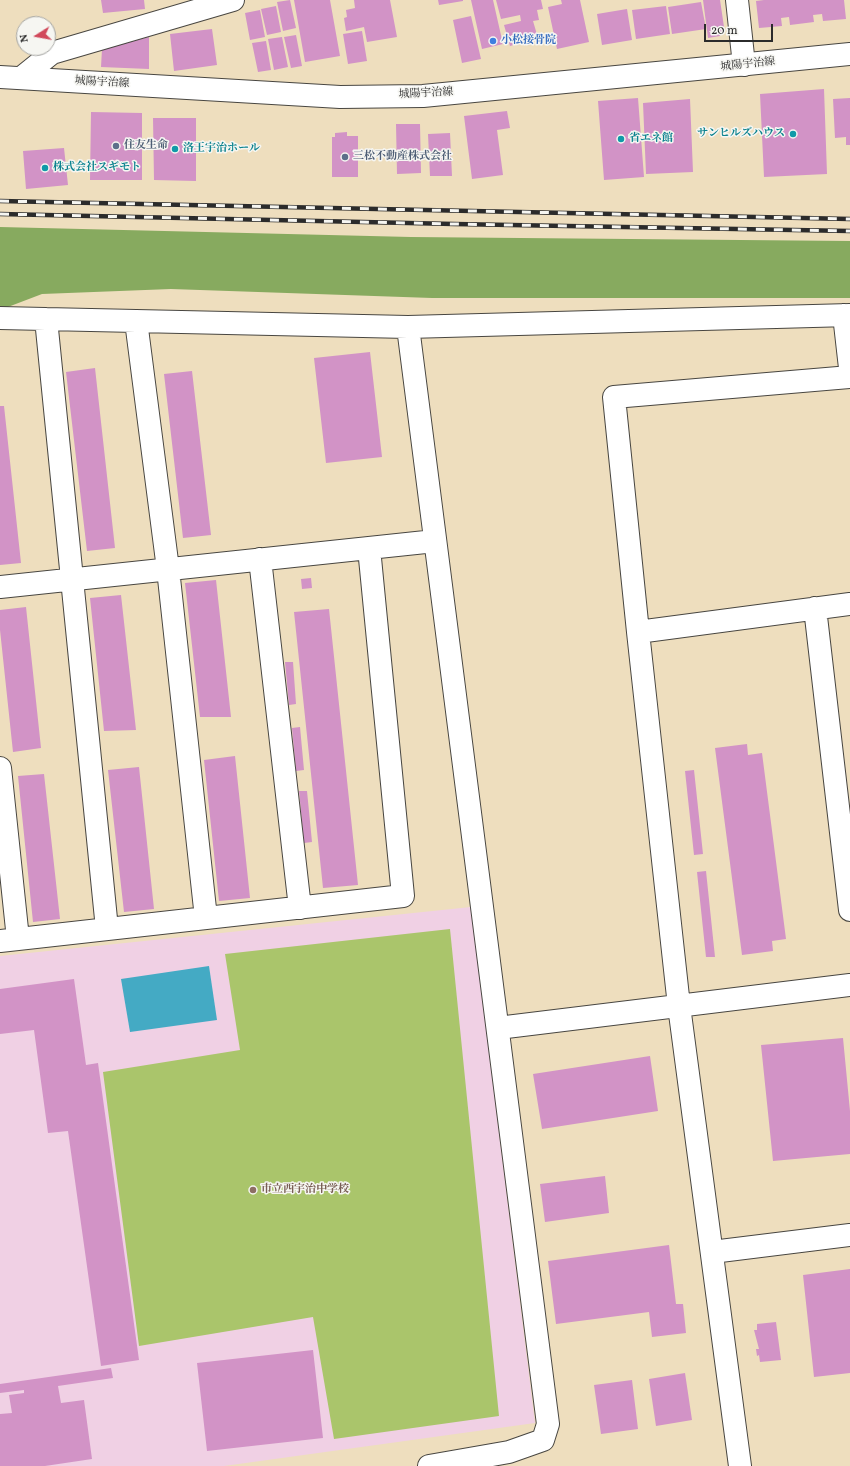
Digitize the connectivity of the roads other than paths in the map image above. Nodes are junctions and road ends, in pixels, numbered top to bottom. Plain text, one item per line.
1 (233, 0) edge
2 (737, 0) edge
3 (850, 54) edge
4 (744, 65) junction
5 (0, 77) edge
6 (22, 78) junction
7 (847, 315) edge
8 (0, 318) edge
9 (46, 319) junction
10 (136, 321) junction
11 (408, 327) junction
12 (850, 368) edge
13 (850, 377) edge
14 (435, 541) junction
15 (369, 548) junction
16 (260, 559) junction
17 (168, 569) junction
18 (71, 579) junction
19 (0, 587) edge
20 (850, 604) edge
21 (815, 608) junction
22 (638, 632) junction
23 (0, 768) edge
24 (300, 908) junction
25 (850, 910) edge
26 (206, 918) junction
27 (107, 929) junction
28 (9, 940) edge
29 (850, 985) edge
30 (679, 1006) junction
31 (498, 1028) junction
32 (850, 1235) edge
33 (712, 1252) junction
34 (429, 1466) edge
35 (740, 1466) edge

1 - 6 main road
2 - 4 main road
3 - 4 main road, 城陽宇治線
4 - 6 main road, 城陽宇治線
5 - 6 main road, 城陽宇治線
7 - 11 main road
7 - 12 main road
8 - 9 main road
9 - 10 main road
9 - 18 main road
10 - 11 main road
10 - 17 main road
11 - 14 main road
13 - 22 main road
14 - 15 main road
14 - 31 main road
15 - 16 main road
15 - 24 main road
16 - 17 main road
16 - 24 main road
17 - 18 main road
17 - 26 main road
18 - 19 main road
18 - 27 main road
20 - 21 main road
21 - 22 main road
21 - 25 main road
22 - 30 main road
23 - 28 main road
24 - 26 main road
26 - 27 main road
27 - 28 main road
29 - 30 main road
30 - 31 main road
30 - 33 main road
31 - 34 main road
32 - 33 main road
33 - 35 main road

